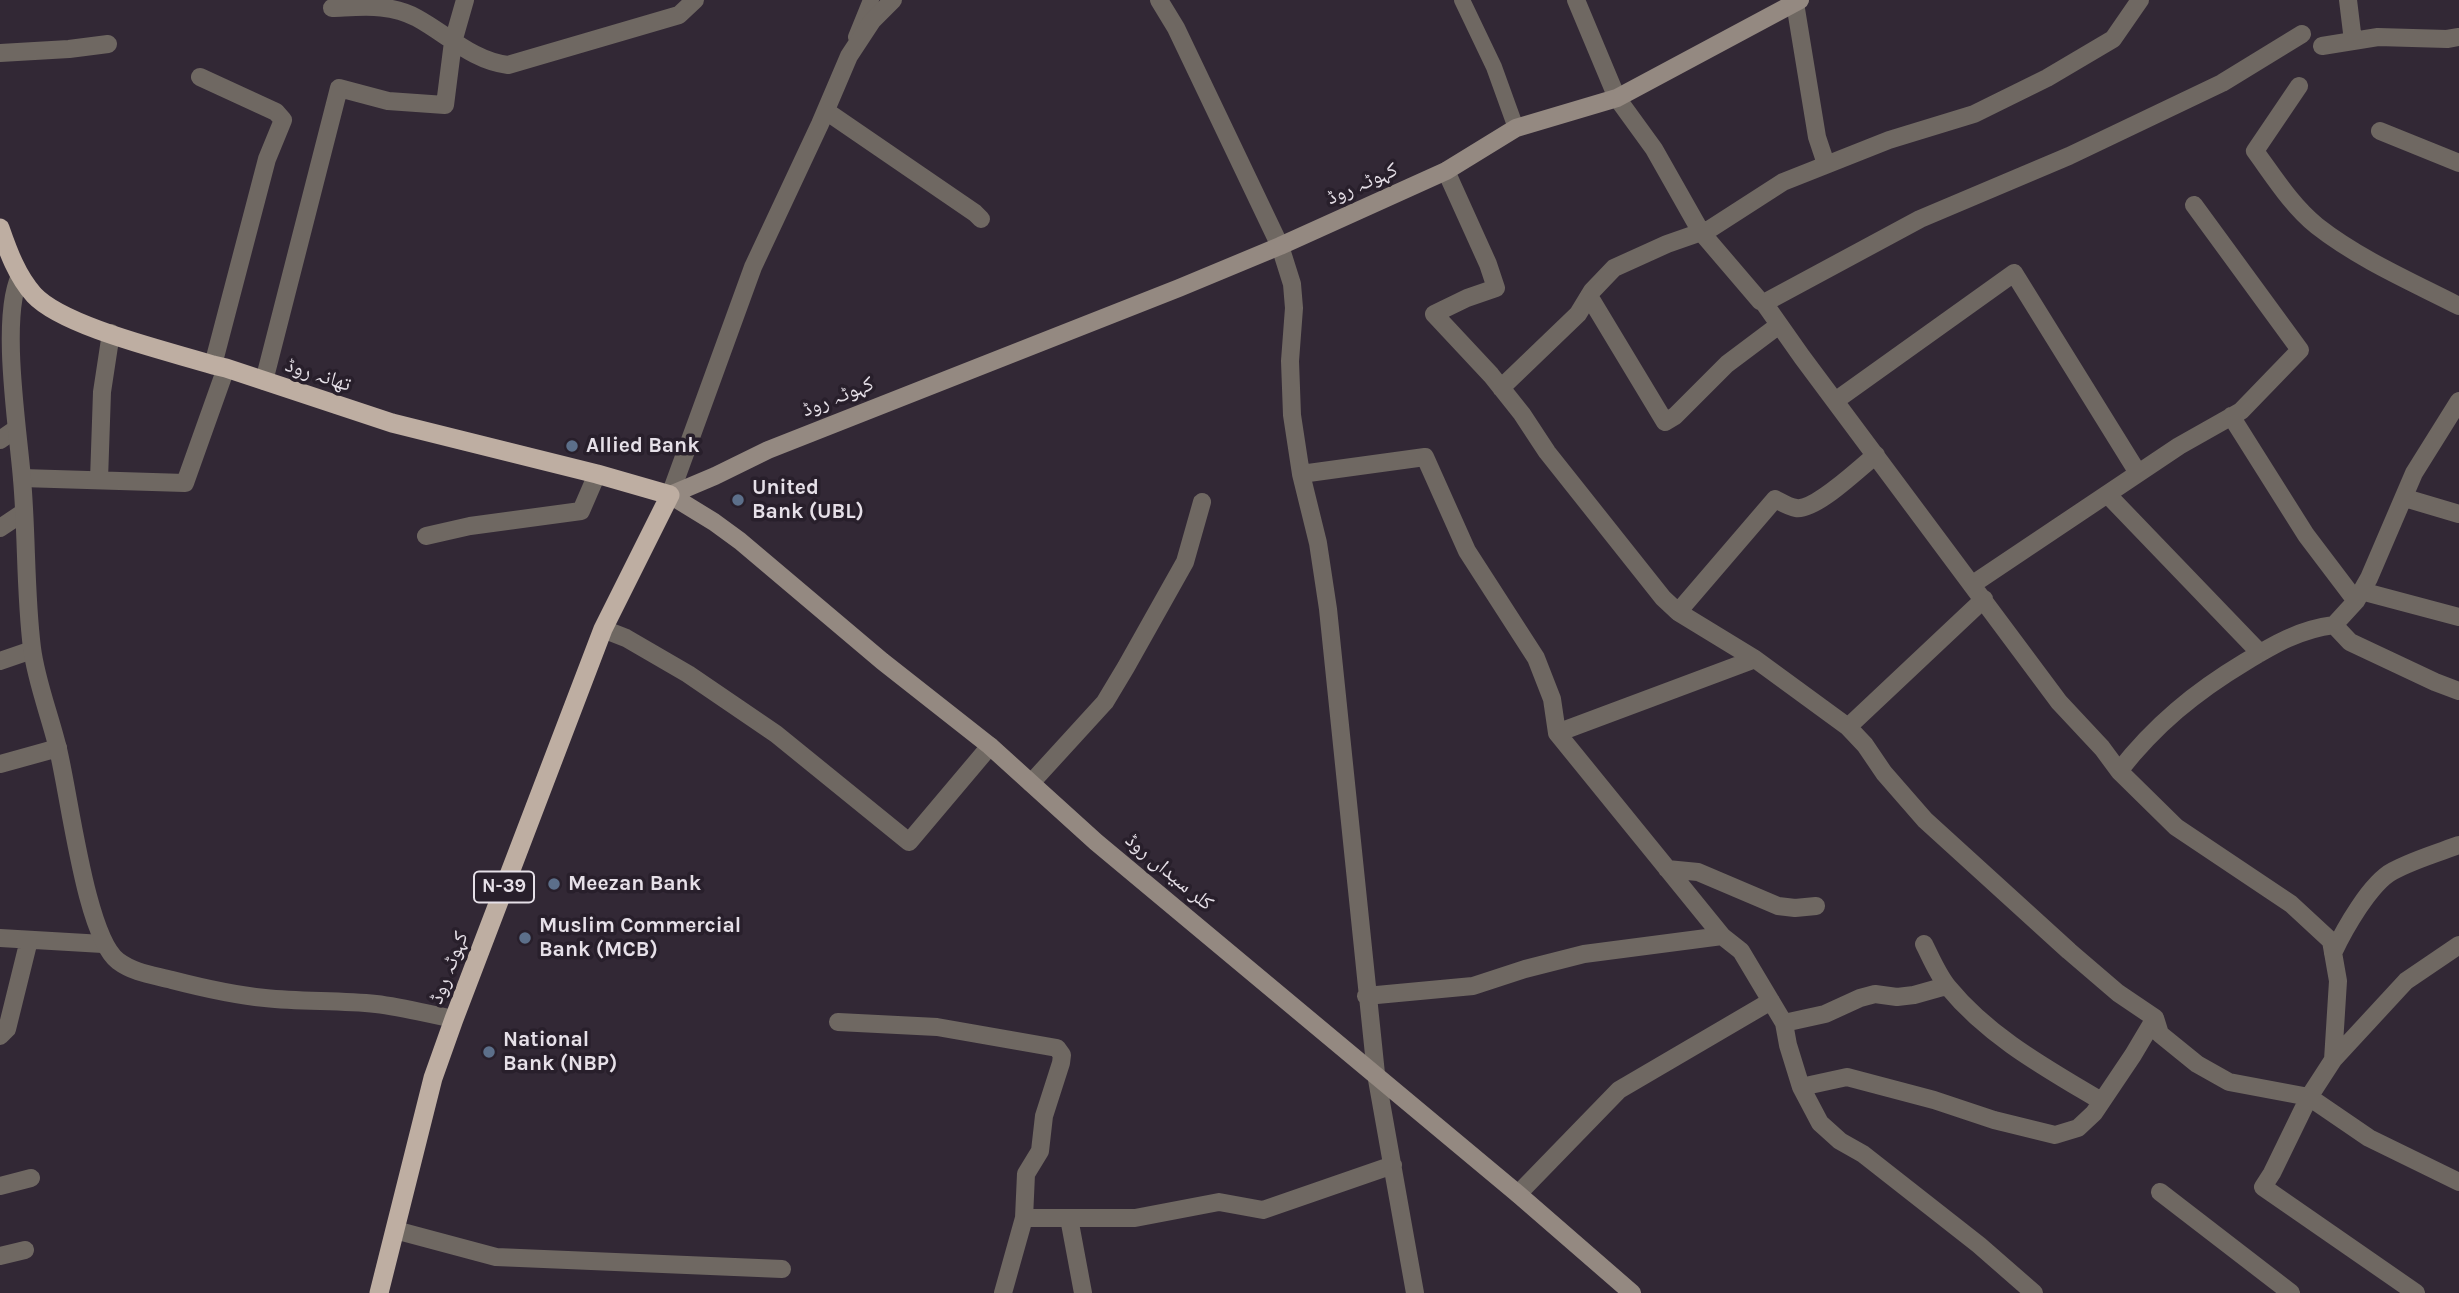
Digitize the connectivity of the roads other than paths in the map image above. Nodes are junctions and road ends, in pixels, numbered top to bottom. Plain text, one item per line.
1 (465, 0) edge
2 (695, 0) edge
3 (871, 0) edge
4 (893, 0) edge
5 (1159, 0) edge
6 (1462, 0) edge
7 (1576, 0) edge
8 (2140, 0) edge
9 (2348, 0) edge
10 (1798, 1) edge
11 (332, 8) dead end
12 (2302, 34) dead end
13 (2459, 37) edge
14 (2353, 41) junction
15 (453, 42) junction
16 (108, 44) dead end
17 (2322, 46) dead end
18 (0, 53) edge
19 (849, 56) junction
20 (200, 77) dead end
21 (2300, 86) dead end
22 (1617, 98) junction
23 (826, 111) junction
24 (1516, 128) junction
25 (2380, 131) dead end
26 (2459, 163) edge
27 (1826, 164) junction
28 (1446, 171) junction
29 (2194, 205) dead end
30 (981, 219) dead end
31 (0, 228) edge
32 (1701, 232) junction
33 (1280, 246) junction
34 (20, 276) junction
35 (1589, 296) junction
36 (5, 302) edge
37 (1764, 303) junction
38 (2459, 306) edge
39 (1779, 325) junction
40 (111, 333) junction
41 (220, 366) junction
42 (264, 381) junction
43 (1501, 387) junction
44 (1835, 401) junction
45 (2457, 408) edge
46 (2231, 416) junction
47 (16, 429) junction
48 (0, 440) edge
49 (1876, 455) junction
50 (2138, 473) junction
51 (597, 474) junction
52 (1301, 474) junction
53 (22, 478) junction
54 (99, 480) junction
55 (2107, 494) junction
56 (670, 495) junction
57 (2405, 498) junction
58 (1202, 502) dead end
59 (23, 512) junction
60 (2459, 514) edge
61 (0, 528) edge
62 (426, 536) dead end
63 (1973, 584) junction
64 (2359, 596) junction
65 (1984, 599) junction
66 (1678, 612) junction
67 (2459, 617) edge
68 (2334, 625) junction
69 (603, 629) junction
70 (32, 650) junction
71 (2260, 653) junction
72 (1755, 659) junction
73 (0, 661) edge
74 (2459, 691) edge
75 (1848, 727) junction
76 (1557, 733) junction
77 (990, 746) junction
78 (58, 748) junction
79 (0, 764) edge
80 (2119, 771) junction
81 (1031, 783) junction
82 (2459, 845) edge
83 (1667, 869) junction
84 (1816, 906) dead end
85 (1722, 936) junction
86 (0, 938) edge
87 (29, 940) junction
88 (103, 944) junction
89 (1924, 944) dead end
90 (2459, 945) edge
91 (2333, 953) junction
92 (1946, 986) junction
93 (1366, 996) junction
94 (1771, 1001) junction
95 (2155, 1018) junction
96 (454, 1019) junction
97 (838, 1022) dead end
98 (1784, 1023) junction
99 (0, 1036) edge
100 (2333, 1060) junction
101 (1376, 1074) junction
102 (1801, 1087) junction
103 (2309, 1097) junction
104 (2101, 1101) junction
105 (1392, 1165) junction
106 (32, 1178) dead end
107 (2459, 1182) edge
108 (0, 1186) edge
109 (2160, 1192) dead end
110 (1518, 1194) junction
111 (1024, 1218) junction
112 (1069, 1218) junction
113 (395, 1230) junction
114 (25, 1250) dead end
115 (0, 1256) edge
116 (782, 1269) dead end
117 (379, 1293) edge
118 (1003, 1293) edge
119 (1083, 1293) edge
120 (1415, 1293) edge
121 (1632, 1293) edge
122 (2034, 1293) edge
123 (2291, 1293) edge
124 (2416, 1293) edge

1 - 15 street
2 - 15 street
3 - 19 street
4 - 19 street
5 - 33 street
6 - 24 street
7 - 22 street
8 - 27 street
9 - 14 street
10 - 22 main road, کہوٹہ روڈ
10 - 27 street
11 - 15 street
12 - 37 street
13 - 14 street
14 - 17 street
15 - 42 street
16 - 18 street
19 - 23 street
20 - 41 street
21 - 38 street
22 - 24 main road, کہوٹہ روڈ
22 - 32 street
23 - 30 street
23 - 56 street
24 - 28 main road, کہوٹہ روڈ
25 - 26 street
27 - 32 street
28 - 33 main road, کہوٹہ روڈ
28 - 43 street
29 - 46 street
31 - 34 highway, تھانہ روڈ
32 - 35 street
32 - 37 street
33 - 52 street
33 - 56 main road, کہوٹہ روڈ
34 - 36 street
34 - 40 highway, تھانہ روڈ
35 - 39 street
35 - 43 street
36 - 47 street
37 - 39 street
39 - 44 street
40 - 41 highway, تھانہ روڈ
40 - 54 street
41 - 42 highway, تھانہ روڈ
41 - 54 street
42 - 51 highway, تھانہ روڈ
43 - 66 street
44 - 49 street
44 - 50 street
45 - 57 street
46 - 50 street
46 - 64 street
47 - 48 street
47 - 53 street
49 - 63 street
49 - 66 street
50 - 55 street
51 - 56 highway, تھانہ روڈ
51 - 62 street
52 - 76 street
52 - 93 street
53 - 54 street
53 - 59 street
55 - 63 street
55 - 71 street
56 - 69 highway, کہوٹہ روڈ / N-39
56 - 77 main road, کلر سیداں روڈ
57 - 60 street
57 - 64 street
58 - 81 street
59 - 61 street
59 - 70 street
63 - 65 street
64 - 67 street
64 - 68 street
65 - 75 street
65 - 80 street
66 - 72 street
68 - 71 street
68 - 74 street
69 - 77 street
69 - 96 highway, کہوٹہ روڈ / N-39
70 - 73 street
70 - 78 street
71 - 80 street
72 - 75 street
72 - 76 street
75 - 95 street
76 - 83 street
77 - 81 main road, کلر سیداں روڈ
78 - 79 street
78 - 88 street
80 - 91 street
81 - 101 main road, کلر سیداں روڈ
82 - 91 street
83 - 84 street
83 - 85 street
85 - 93 street
85 - 94 street
86 - 87 street
87 - 88 street
87 - 99 street
88 - 96 street
89 - 92 street
90 - 100 street
91 - 100 street
92 - 98 street
92 - 104 street
93 - 101 street
94 - 98 street
94 - 110 street
95 - 103 street
95 - 104 street
96 - 113 highway, کہوٹہ روڈ / N-39
97 - 111 street
98 - 102 street
100 - 103 street
101 - 105 street
101 - 110 main road, کلر سیداں روڈ
102 - 104 street
102 - 122 street
103 - 107 street
103 - 124 street
105 - 112 street
105 - 120 street
106 - 108 street
109 - 123 street
110 - 121 main road, کلر سیداں روڈ
111 - 112 street
111 - 118 street
112 - 119 street
113 - 116 street
113 - 117 highway, کہوٹہ روڈ / N-39
114 - 115 street

